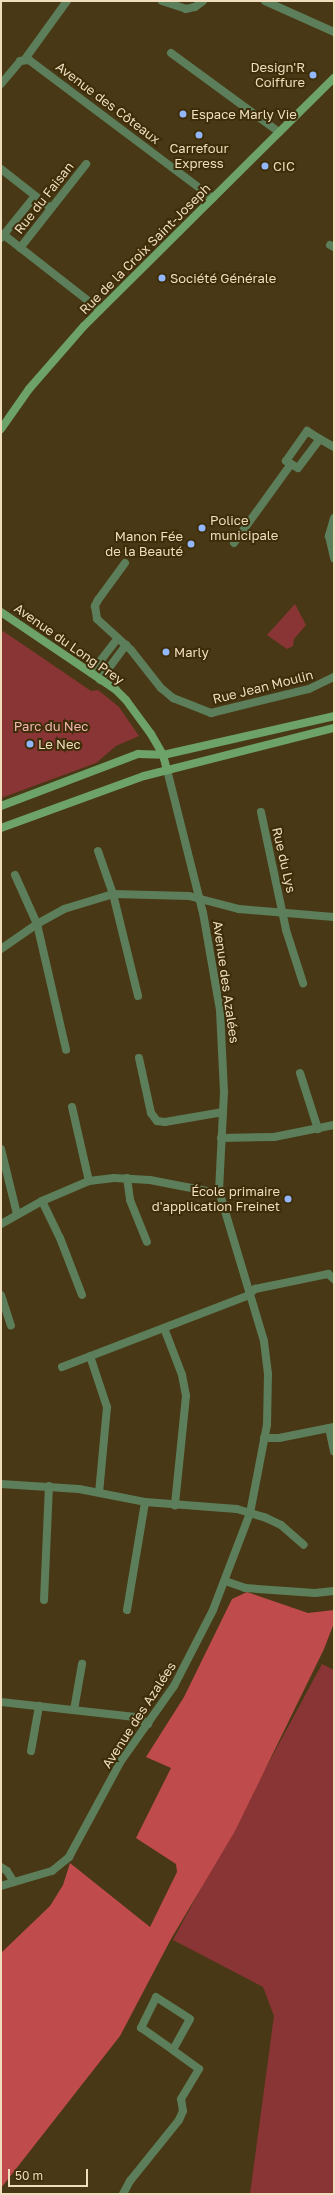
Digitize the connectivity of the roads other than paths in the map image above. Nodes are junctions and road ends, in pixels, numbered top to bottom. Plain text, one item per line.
1 (67, 1) edge
2 (162, 1) edge
3 (203, 1) edge
4 (264, 1) edge
5 (334, 32) edge
6 (171, 53) dead end
7 (25, 59) junction
8 (334, 78) edge
9 (1, 84) edge
10 (279, 132) junction
11 (86, 164) dead end
12 (1, 169) edge
13 (35, 196) junction
14 (213, 198) junction
15 (51, 208) junction
16 (2, 237) edge
17 (20, 248) junction
18 (100, 310) junction
19 (1, 429) edge
20 (320, 439) junction
21 (334, 446) edge
22 (291, 464) junction
23 (334, 518) edge
24 (234, 543) dead end
25 (334, 558) edge
26 (125, 564) dead end
27 (1, 612) edge
28 (118, 638) junction
29 (126, 645) junction
30 (91, 673) junction
31 (334, 676) edge
32 (100, 680) junction
33 (334, 716) edge
34 (334, 728) edge
35 (162, 755) junction
36 (167, 770) junction
37 (1, 806) edge
38 (261, 812) dead end
39 (1, 828) edge
40 (98, 852) dead end
41 (15, 875) dead end
42 (114, 894) junction
43 (200, 900) junction
44 (283, 913) junction
45 (334, 917) edge
46 (37, 924) junction
47 (1, 949) edge
48 (303, 984) dead end
49 (138, 996) dead end
50 (66, 1050) dead end
51 (139, 1058) dead end
52 (300, 1073) dead end
53 (72, 1107) dead end
54 (223, 1112) junction
55 (334, 1125) edge
56 (318, 1129) junction
57 (222, 1138) junction
58 (1, 1149) edge
59 (127, 1178) junction
60 (89, 1182) junction
61 (219, 1190) junction
62 (42, 1200) junction
63 (18, 1214) junction
64 (1, 1224) edge
65 (147, 1242) dead end
66 (334, 1279) edge
67 (251, 1293) junction
68 (1, 1295) edge
69 (82, 1295) dead end
70 (11, 1325) dead end
71 (164, 1328) junction
72 (90, 1356) junction
73 (62, 1367) dead end
74 (331, 1427) edge
75 (264, 1438) junction
76 (334, 1451) edge
77 (1, 1484) edge
78 (49, 1486) junction
79 (99, 1493) junction
80 (145, 1502) junction
81 (175, 1505) junction
82 (250, 1514) junction
83 (304, 1545) dead end
84 (225, 1581) junction
85 (334, 1591) edge
86 (44, 1600) dead end
87 (127, 1610) dead end
88 (82, 1664) dead end
89 (1, 1702) edge
90 (39, 1706) junction
91 (74, 1710) junction
92 (148, 1724) junction
93 (31, 1751) dead end
94 (1, 1867) edge
95 (14, 1882) junction
96 (1, 1886) edge
97 (173, 2050) junction
98 (123, 2194) edge

1 - 7 street
2 - 3 street
4 - 5 street
6 - 10 street
7 - 9 street
7 - 14 street, Avenue des Côteaux
8 - 10 main road, Rue de la Croix Saint-Joseph
10 - 14 main road, Rue de la Croix Saint-Joseph
11 - 15 street, Rue du Faisan
12 - 13 street
13 - 15 street
13 - 16 street
14 - 18 main road, Rue de la Croix Saint-Joseph
15 - 17 street, Rue du Faisan
16 - 17 street, Rue du Faisan
17 - 18 street, Rue du Faisan
18 - 19 main road, Rue de la Croix Saint-Joseph
20 - 21 street
20 - 22 street
20 - 22 street
22 - 24 street
23 - 25 street
26 - 28 street, Rue Jean Moulin
27 - 30 main road, Avenue du Long Prey
28 - 29 street, Rue Jean Moulin
28 - 30 street
29 - 31 street, Rue Jean Moulin
29 - 32 street
30 - 32 main road, Avenue du Long Prey
32 - 35 main road, Avenue du Long Prey
33 - 35 main road
34 - 36 main road
35 - 36 main road, Avenue du Long Prey
35 - 37 main road
36 - 39 main road
36 - 43 street, Avenue des Azalées
38 - 44 street, Rue du Lys
40 - 42 street
41 - 46 street
42 - 43 street, Rue du Lys
42 - 46 street, Rue du Lys
42 - 49 street
43 - 44 street, Rue du Lys
43 - 54 street, Avenue des Azalées
44 - 45 street, Rue du Lys
44 - 48 street, Rue du Lys
46 - 47 street, Rue du Lys
46 - 50 street
51 - 54 street
52 - 56 street
53 - 60 street
54 - 57 street, Avenue des Azalées
55 - 56 street
56 - 57 street
57 - 61 street, Avenue des Azalées
58 - 63 street
59 - 60 street
59 - 61 street
59 - 65 street
60 - 62 street
61 - 67 street, Avenue des Azalées
62 - 63 street
62 - 69 street
63 - 64 street
66 - 67 street
67 - 71 street
67 - 75 street, Avenue des Azalées
68 - 70 street
71 - 72 street
71 - 81 street
72 - 73 street
72 - 79 street
74 - 75 street
74 - 76 street
75 - 82 street, Avenue des Azalées
77 - 78 street
78 - 79 street
78 - 86 street
79 - 80 street
80 - 81 street
80 - 87 street
81 - 82 street
82 - 83 street
82 - 84 street, Avenue des Azalées
84 - 85 street
84 - 92 street, Avenue des Azalées
88 - 91 street
89 - 90 street
90 - 91 street
90 - 93 street
91 - 92 street
92 - 95 street, Avenue des Azalées
94 - 95 street
95 - 96 street, Avenue des Azalées
97 - 97 street
97 - 98 street

